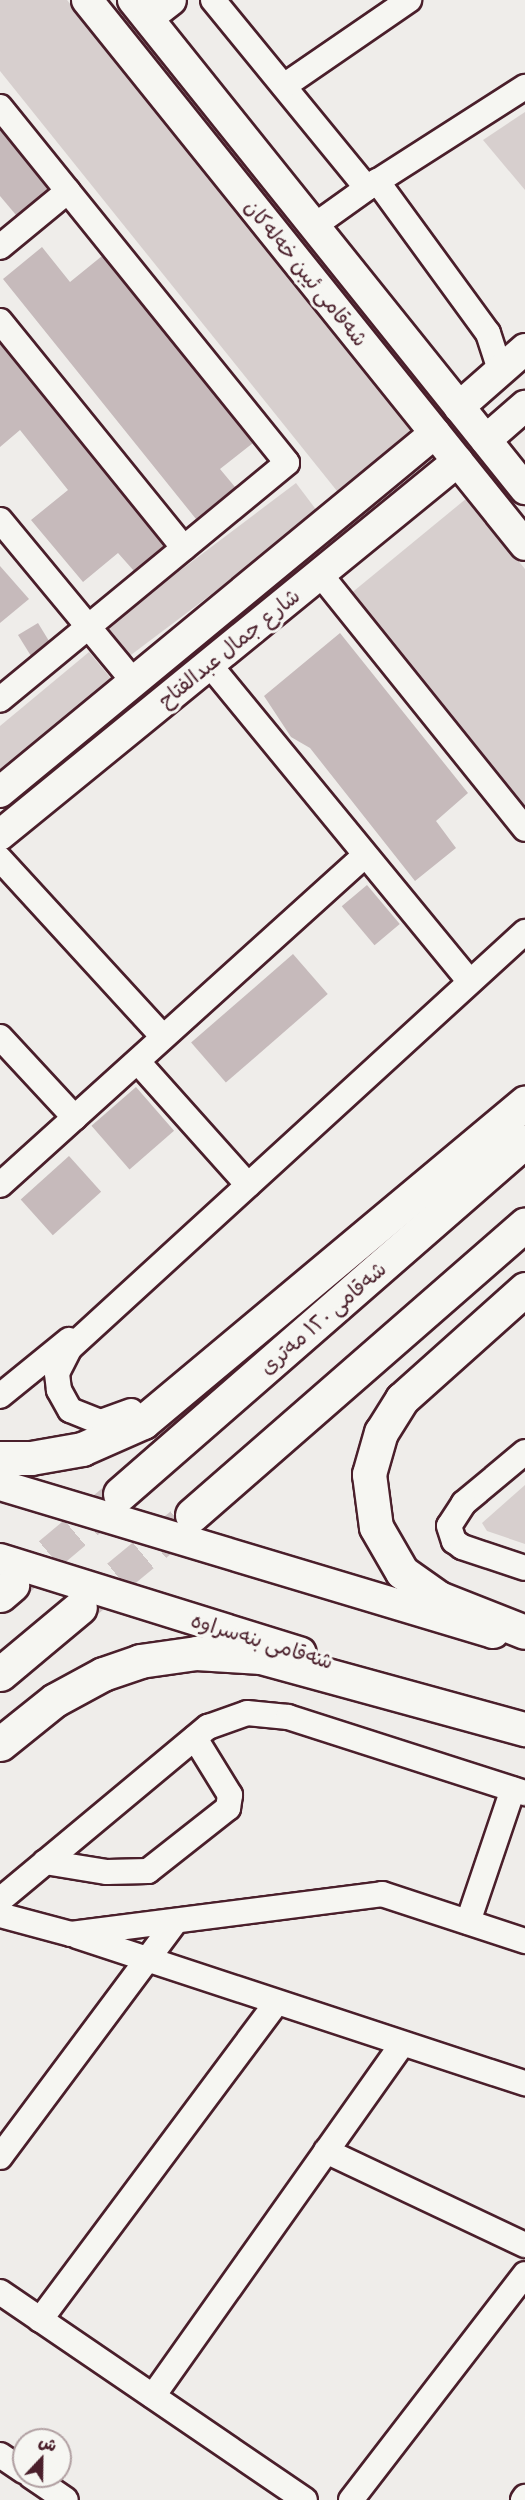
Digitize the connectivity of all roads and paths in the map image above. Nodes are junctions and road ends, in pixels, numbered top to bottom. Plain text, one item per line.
1 (87, 0) edge
2 (213, 0) edge
3 (393, 4) edge
4 (151, 6) edge
5 (284, 86) junction
6 (525, 87) edge
7 (0, 107) edge
8 (372, 185) junction
9 (68, 191) junction
10 (314, 226) junction
11 (0, 247) edge
12 (0, 321) edge
13 (525, 349) edge
14 (500, 371) junction
15 (525, 406) edge
16 (459, 407) junction
17 (435, 433) junction
18 (486, 440) junction
19 (458, 461) junction
20 (525, 489) edge
21 (2, 526) edge
22 (525, 545) edge
23 (184, 548) junction
24 (320, 574) junction
25 (88, 627) junction
26 (209, 664) junction
27 (134, 682) junction
28 (0, 700) edge
29 (0, 792) edge
30 (525, 829) edge
31 (0, 835) edge
32 (364, 856) junction
33 (0, 859) edge
34 (525, 932) edge
35 (470, 982) junction
36 (0, 1037) edge
37 (163, 1037) junction
38 (138, 1062) junction
39 (525, 1104) edge
40 (75, 1118) junction
41 (525, 1141) edge
42 (0, 1185) edge
43 (248, 1185) junction
44 (525, 1224) edge
45 (143, 1280) junction
46 (525, 1289) edge
47 (278, 1308) junction
48 (0, 1396) edge
49 (525, 1452) edge
50 (0, 1458) edge
51 (0, 1485) edge
52 (120, 1494) tunnel mouth
53 (192, 1515) tunnel mouth
54 (525, 1568) edge
55 (4, 1580) edge
56 (80, 1606) tunnel mouth
57 (525, 1632) edge
58 (525, 1643) edge
59 (0, 1674) edge
60 (525, 1723) edge
61 (525, 1729) edge
62 (195, 1738) junction
63 (0, 1744) edge
64 (519, 1791) edge
65 (45, 1862) junction
66 (0, 1900) edge
67 (175, 1922) junction
68 (468, 1922) junction
69 (5, 1923) edge
70 (71, 1934) junction
71 (525, 1941) edge
72 (147, 1960) junction
73 (276, 2003) junction
74 (402, 2044) junction
75 (525, 2083) edge
76 (326, 2151) junction
77 (0, 2157) edge
78 (525, 2245) edge
79 (525, 2274) edge
80 (0, 2292) edge
81 (40, 2320) junction
82 (153, 2396) junction
83 (48, 2488) edge
84 (66, 2500) edge
85 (305, 2500) edge
86 (351, 2500) edge

1 - 17 main road, شەقامی ئیبن خەلەکان
2 - 5 street
3 - 5 street
4 - 10 main road, شەقامی ئیبن خەلەکان
5 - 8 street
6 - 8 street
7 - 9 street
8 - 10 street
8 - 14 street
9 - 11 street
9 - 23 street
10 - 16 main road, شەقامی ئیبن خەلەکان
12 - 23 street
13 - 14 main road
14 - 16 main road
15 - 18 main road
16 - 18 main road, شەقامی ئیبن خەلەکان
17 - 19 main road, شەقامی ئیبن خەلەکان
17 - 27 main road, شارع جمال عبدالفتاح
18 - 20 main road, شەقامی ئیبن خەلەکان
19 - 22 main road, شەقامی ئیبن خەلەکان
19 - 24 main road, شارع جمال عبدالفتاح
21 - 25 street
23 - 25 street
24 - 26 main road, شارع جمال عبدالفتاح
24 - 30 street
25 - 27 street
25 - 28 street
26 - 31 main road, شارع جمال عبدالفتاح
26 - 32 street
27 - 29 main road, شارع جمال عبدالفتاح
32 - 35 street
32 - 37 street
33 - 37 street
34 - 35 street
35 - 43 street
36 - 40 street
37 - 38 street
38 - 40 street
38 - 43 street
39 - 47 highway
40 - 42 street
41 - 52 highway, شەقامی ١٢٠ مەتری
43 - 45 street
44 - 53 highway
45 - 47 street
45 - 48 street
46 - 57 highway
47 - 50 highway
49 - 54 street
51 - 58 main road
55 - 60 main road, شەقامی بنەسراوە
56 - 59 highway
61 - 63 highway
62 - 64 street
62 - 65 street
62 - 65 street
64 - 68 street
65 - 66 street
67 - 68 street
67 - 70 street
67 - 72 street
68 - 71 street
69 - 70 street
70 - 72 street
72 - 73 street
72 - 77 street
73 - 74 street
73 - 81 street
74 - 75 street
74 - 76 street
76 - 78 street
76 - 82 street
79 - 86 street
80 - 81 street
81 - 82 street
82 - 85 street
83 - 84 street

